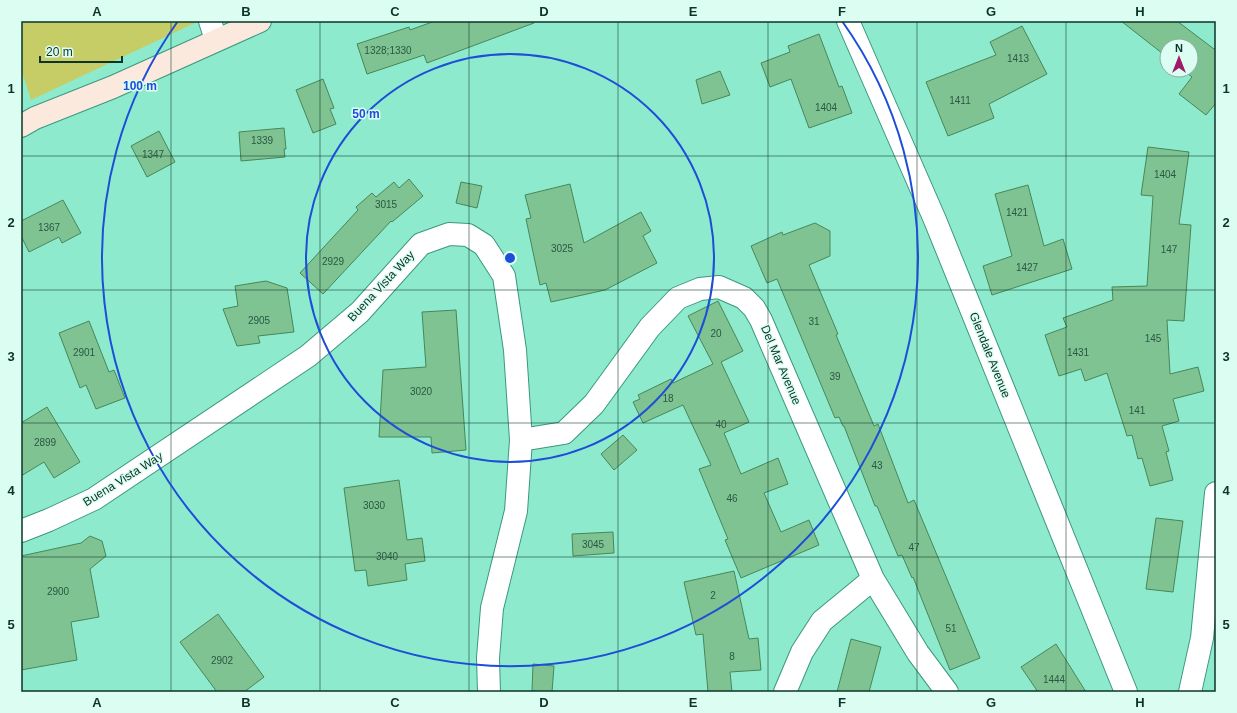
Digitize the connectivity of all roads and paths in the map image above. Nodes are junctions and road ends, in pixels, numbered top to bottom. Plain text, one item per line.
1 (260, 21) edge
2 (848, 21) edge
3 (213, 30) edge
4 (21, 126) edge
5 (521, 440) junction
6 (1216, 493) edge
7 (21, 531) edge
8 (873, 579) junction
9 (489, 692) edge
10 (785, 692) edge
11 (947, 692) edge
12 (1126, 692) edge
13 (1190, 692) edge

1 - 3 street
2 - 12 street, Glendale Avenue
3 - 4 street
5 - 7 street, Buena Vista Way
5 - 8 street, Del Mar Avenue
5 - 9 street, Buena Vista Way
6 - 13 street
8 - 10 street
8 - 11 street, Del Mar Avenue

